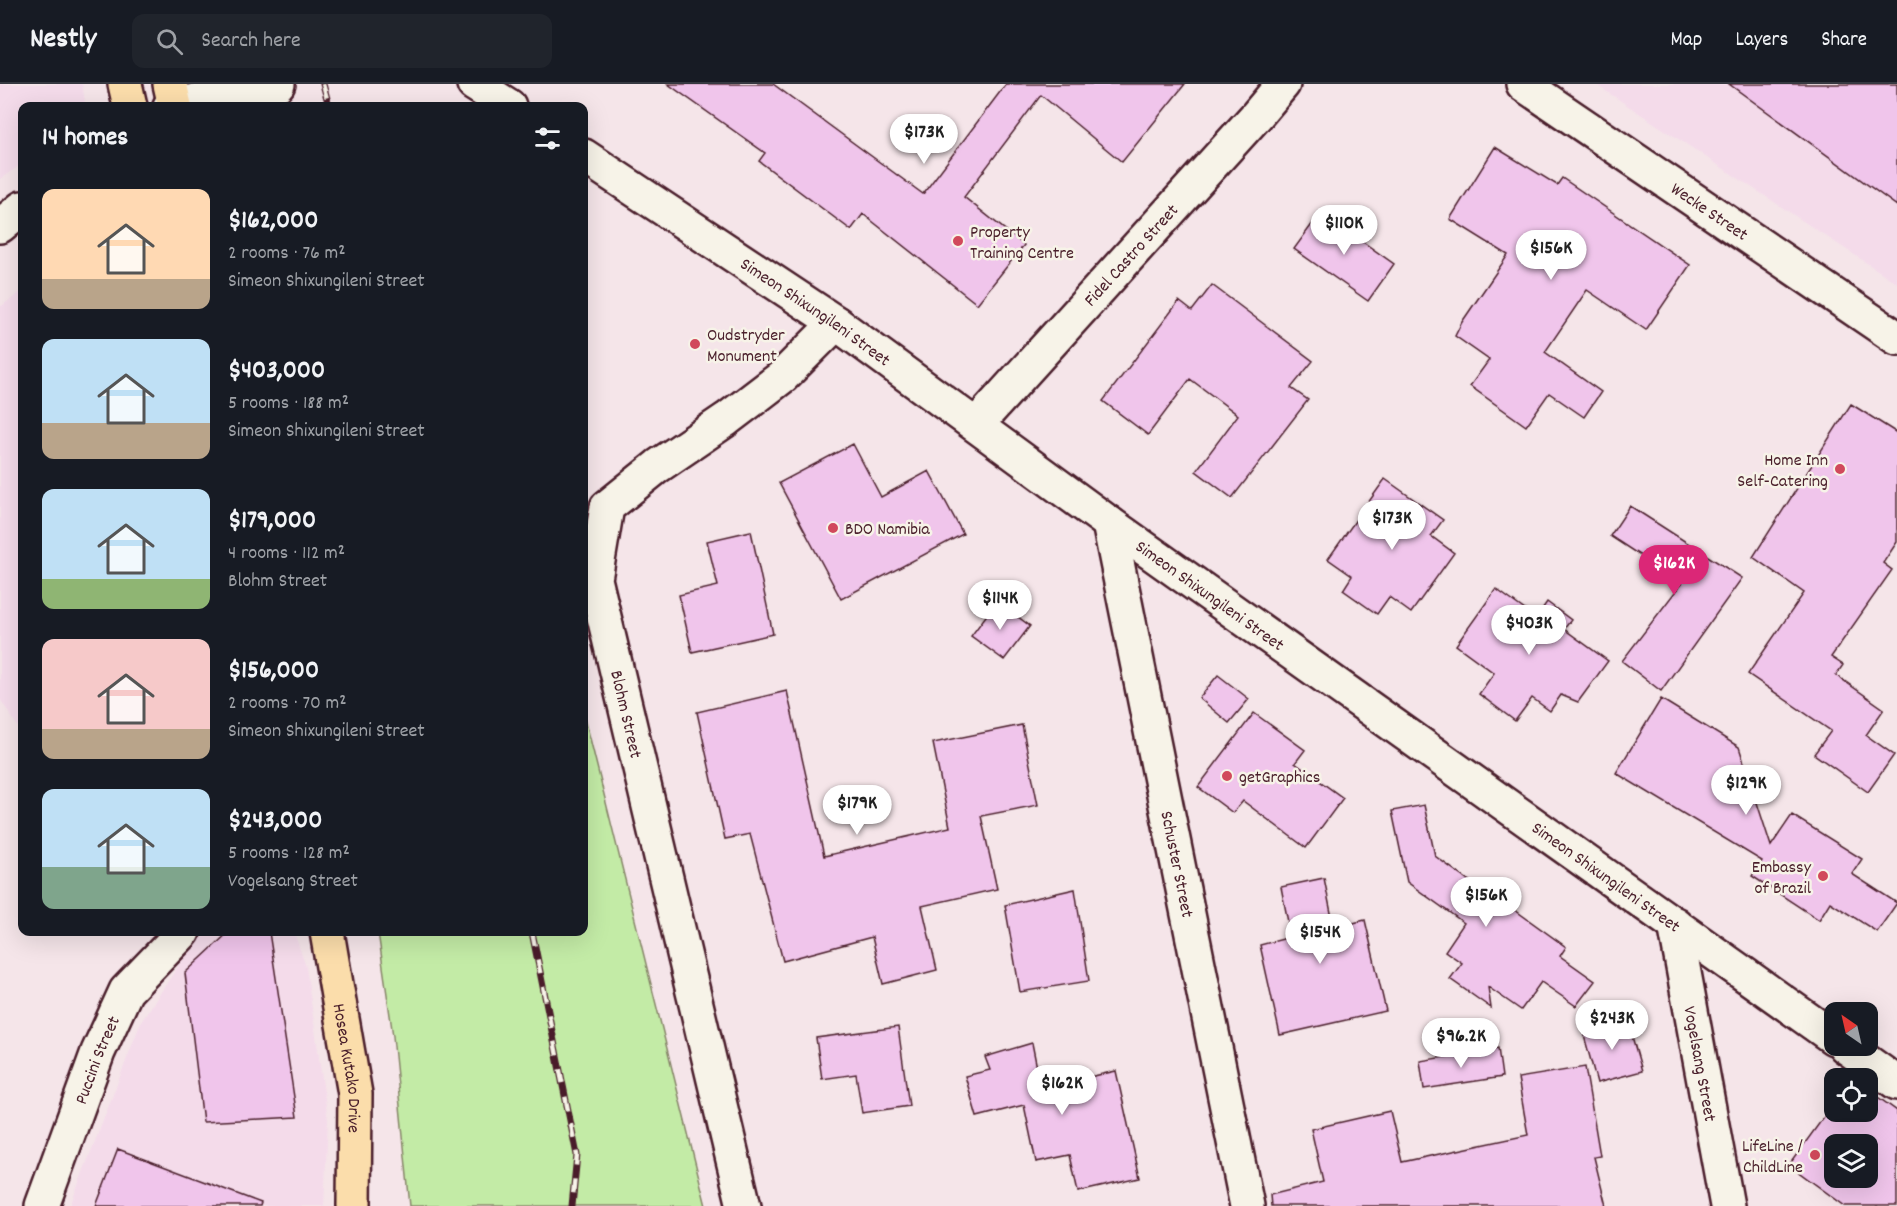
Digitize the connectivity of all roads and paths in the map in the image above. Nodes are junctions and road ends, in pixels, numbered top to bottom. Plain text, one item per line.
1 (125, 84) edge
2 (278, 84) edge
3 (474, 84) edge
4 (1283, 84) edge
5 (1523, 84) edge
6 (173, 100) edge
7 (129, 102) edge
8 (503, 102) edge
9 (588, 159) edge
10 (18, 211) edge
11 (0, 226) edge
12 (836, 323) junction
13 (1897, 338) edge
14 (975, 425) junction
15 (1109, 523) junction
16 (1675, 924) junction
17 (179, 936) edge
18 (328, 936) edge
19 (1824, 1031) edge
20 (1859, 1056) edge
21 (1897, 1083) edge
22 (42, 1206) edge
23 (354, 1206) edge
24 (744, 1206) edge
25 (1247, 1206) edge
26 (1727, 1206) edge

1 - 7 main road
2 - 6 street
3 - 8 street
4 - 14 street, Fidel Castro Street
5 - 13 street, Wecke Street
9 - 12 street, Simeon Shixungileni Street
10 - 11 street
12 - 14 street, Simeon Shixungileni Street
12 - 24 street, Blohm Street
14 - 15 street, Simeon Shixungileni Street
15 - 16 street, Simeon Shixungileni Street
15 - 25 street, Schuster Street
16 - 19 street, Simeon Shixungileni Street
16 - 26 street, Vogelsang Street
17 - 22 street, Puccini Street
18 - 23 main road, Hosea Kutako Drive
20 - 21 street

